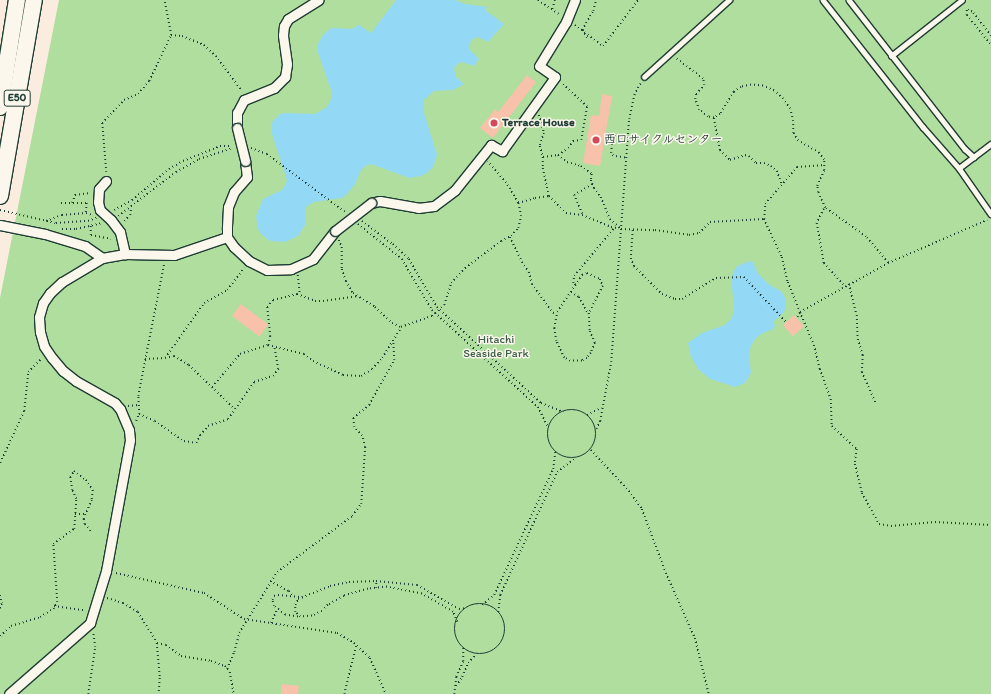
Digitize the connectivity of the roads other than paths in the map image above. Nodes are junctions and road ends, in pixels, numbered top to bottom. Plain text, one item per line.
1 (14, 0) edge
2 (17, 0) edge
3 (34, 0) edge
4 (318, 0) edge
5 (575, 0) edge
6 (728, 0) edge
7 (823, 0) edge
8 (849, 0) edge
9 (962, 0) edge
10 (14, 24) junction
11 (891, 56) junction
12 (644, 77) road end
13 (0, 107) edge
14 (991, 144) edge
15 (974, 157) junction
16 (958, 168) junction
17 (106, 181) road end
18 (0, 196) edge
19 (991, 214) edge
20 (0, 225) edge
21 (227, 237) junction
22 (125, 254) junction
23 (102, 258) junction
24 (9, 694) edge

1 - 10 highway
2 - 10 highway, E50
3 - 18 highway, E50
4 - 21 street, bridge
5 - 21 street, bridge
6 - 12 lane
7 - 16 lane
8 - 11 lane
9 - 11 lane
10 - 13 highway, E50
11 - 15 lane
14 - 15 lane
15 - 16 lane
16 - 19 lane
17 - 22 street
20 - 23 street
21 - 22 street
22 - 23 street
23 - 24 street

